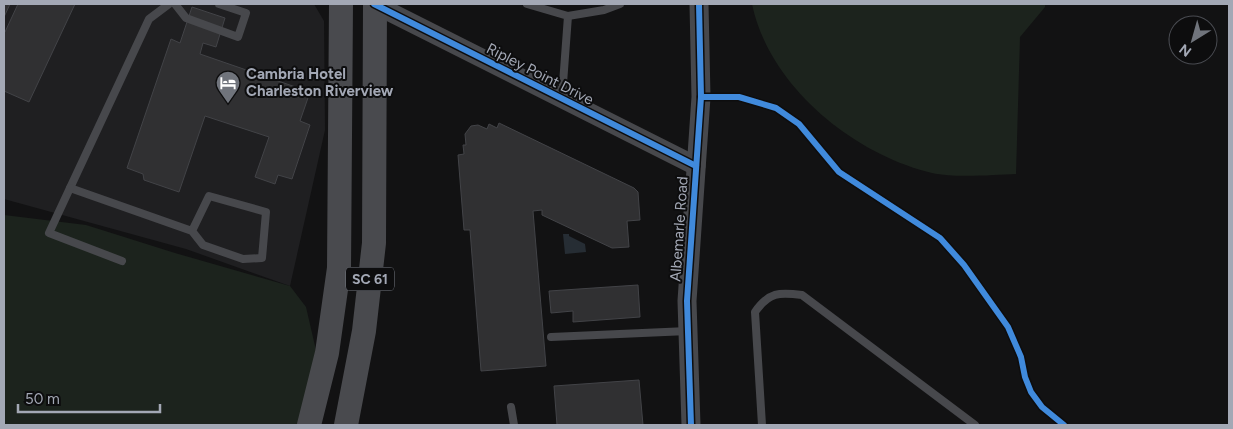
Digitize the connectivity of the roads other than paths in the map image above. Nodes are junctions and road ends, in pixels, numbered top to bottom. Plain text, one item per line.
1 (169, 4) edge
2 (175, 4) edge
3 (219, 4) edge
4 (341, 4) edge
5 (374, 4) edge
6 (527, 4) edge
7 (620, 4) edge
8 (699, 4) edge
9 (568, 16) junction
10 (562, 99) junction
11 (696, 166) junction
12 (70, 188) junction
13 (192, 231) junction
14 (122, 261) dead end
15 (688, 331) junction
16 (551, 337) dead end
17 (512, 407) dead end
18 (309, 425) edge
19 (346, 425) edge
20 (514, 425) edge
21 (691, 425) edge
22 (762, 425) edge
23 (975, 425) edge

1 - 12 lane
2 - 3 lane
4 - 18 main road, SC 61
5 - 10 street, Ripley Point Drive
5 - 19 main road, SC 61
6 - 9 lane
7 - 9 lane
8 - 11 street, Albemarle Road
9 - 10 lane
10 - 11 street, Ripley Point Drive
11 - 15 street, Albemarle Road
12 - 13 lane
12 - 14 lane
13 - 13 lane
15 - 16 lane
15 - 21 street, Albemarle Road
17 - 20 lane
22 - 23 lane

